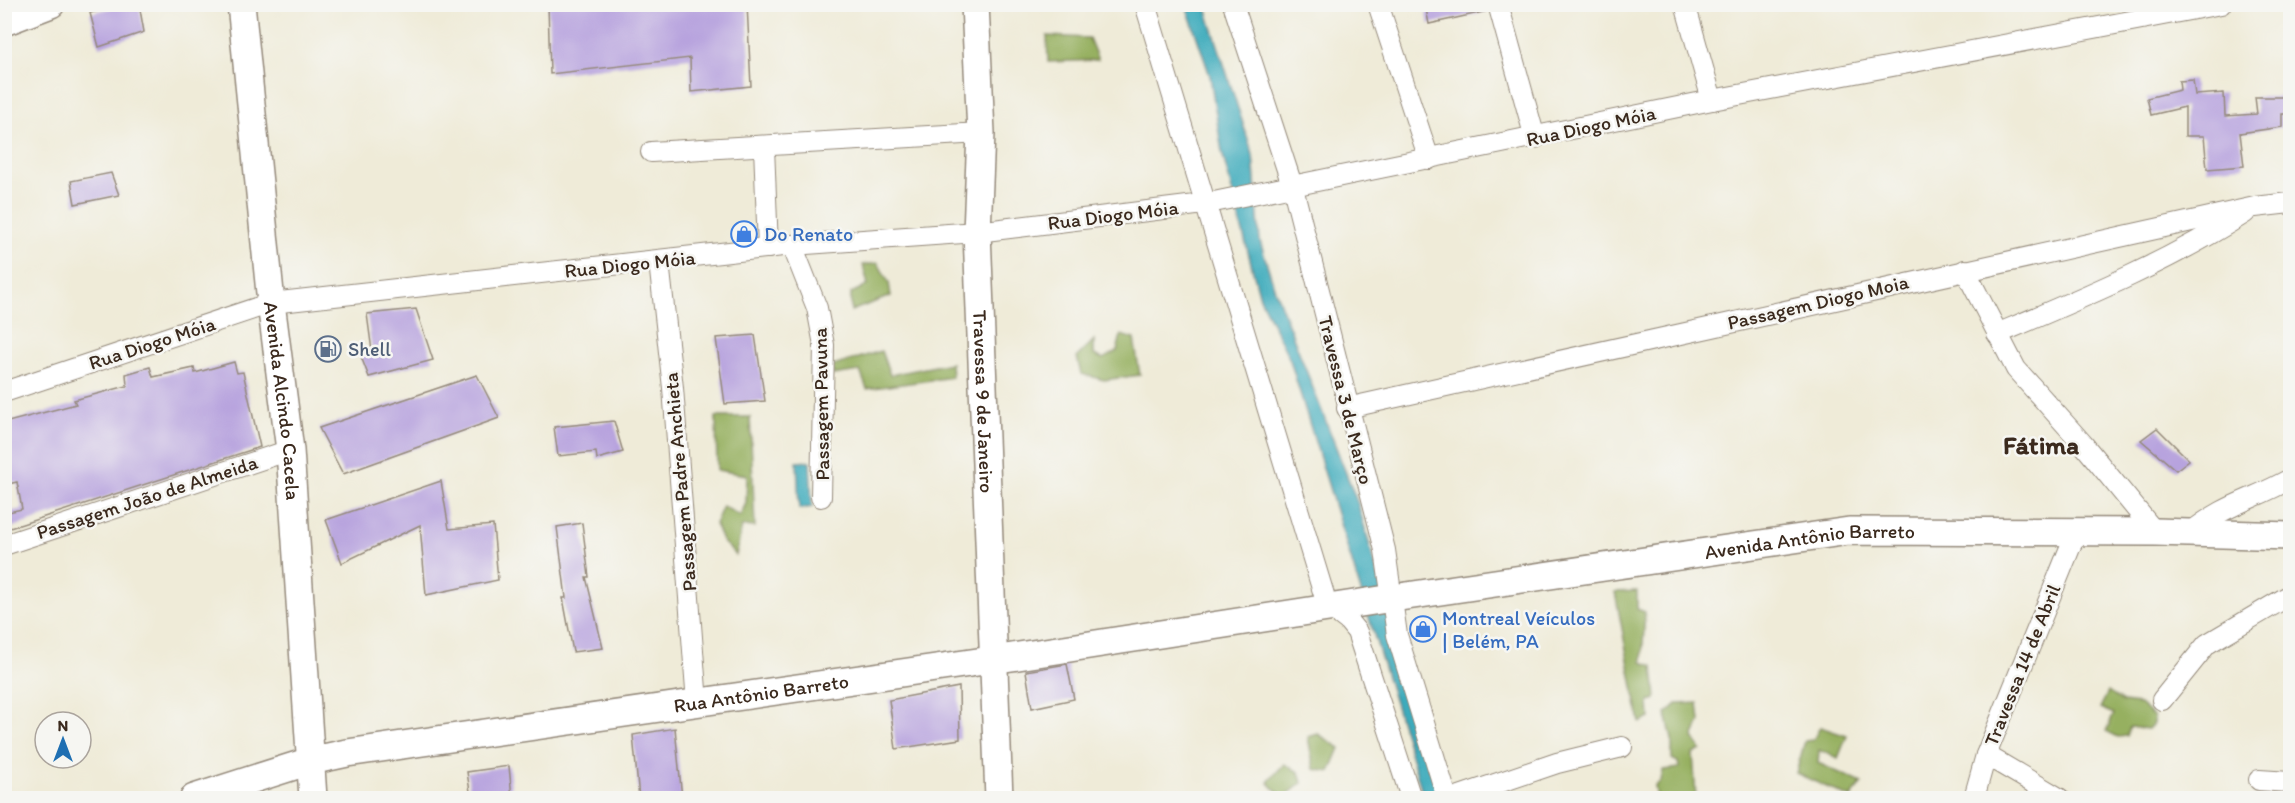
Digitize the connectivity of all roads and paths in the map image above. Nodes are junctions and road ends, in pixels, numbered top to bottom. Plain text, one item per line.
1 (51, 4) edge
2 (241, 4) edge
3 (975, 4) edge
4 (1145, 4) edge
5 (1233, 4) edge
6 (1378, 4) edge
7 (1498, 4) edge
8 (1685, 4) edge
9 (2221, 4) edge
10 (4, 22) edge
11 (1712, 100) junction
12 (981, 133) junction
13 (1535, 138) junction
14 (764, 147) junction
15 (651, 152) dead end
16 (1429, 159) junction
17 (1284, 189) junction
18 (1208, 203) junction
19 (2290, 203) edge
20 (2255, 207) junction
21 (977, 232) junction
22 (792, 245) junction
23 (768, 248) junction
24 (659, 261) junction
25 (1965, 270) junction
26 (272, 303) junction
27 (1997, 334) junction
28 (4, 392) edge
29 (1347, 408) junction
30 (290, 450) junction
31 (2290, 479) edge
32 (821, 497) dead end
33 (2156, 532) junction
34 (2076, 533) junction
35 (2190, 533) junction
36 (2290, 536) edge
37 (4, 545) edge
38 (2290, 595) edge
39 (1390, 598) junction
40 (1331, 608) junction
41 (992, 660) junction
42 (2162, 700) dead end
43 (697, 703) junction
44 (1622, 747) dead end
45 (1986, 755) junction
46 (310, 761) junction
47 (2259, 780) dead end
48 (2290, 782) edge
49 (194, 798) edge
50 (313, 798) edge
51 (999, 798) edge
52 (1411, 798) edge
53 (1447, 798) edge
54 (1454, 798) edge
55 (1974, 798) edge
56 (2059, 798) edge

1 - 10 main road
2 - 26 main road, Avenida Alcindo Cacela
3 - 12 main road, Travessa 9 de Janeiro
4 - 18 street
5 - 17 street, Travessa 3 de Março
6 - 16 street
7 - 13 street
8 - 11 street
9 - 11 street, Rua Diogo Móia
11 - 13 street, Rua Diogo Móia
12 - 14 street
12 - 21 main road, Travessa 9 de Janeiro
13 - 16 street, Rua Diogo Móia
14 - 15 street
14 - 23 street
16 - 17 street, Rua Diogo Móia
17 - 18 street, Rua Diogo Móia
17 - 29 street, Travessa 3 de Março
18 - 21 street, Rua Diogo Móia
18 - 40 street
19 - 20 street, Passagem Diogo Moia
20 - 25 street, Passagem Diogo Moia
20 - 27 street
21 - 22 street, Rua Diogo Móia
21 - 41 main road, Travessa 9 de Janeiro
22 - 23 street, Rua Diogo Móia
22 - 32 street, Passagem Pavuna
23 - 24 street, Rua Diogo Móia
24 - 26 street, Rua Diogo Móia
24 - 43 street, Passagem Padre Anchieta
25 - 27 street
25 - 29 street, Passagem Diogo Moia
26 - 28 street, Rua Diogo Móia
26 - 30 main road, Avenida Alcindo Cacela
27 - 33 street
29 - 39 street, Travessa 3 de Março
30 - 37 street, Passagem João de Almeida
30 - 46 main road, Avenida Alcindo Cacela
31 - 35 street
33 - 34 main road, Avenida Antônio Barreto
33 - 35 main road, Avenida Antônio Barreto
34 - 39 main road, Avenida Antônio Barreto
34 - 45 street, Travessa 14 de Abril
35 - 36 main road, Avenida Antônio Barreto
38 - 42 street
39 - 40 main road, Avenida Antônio Barreto
39 - 53 street, Travessa 3 de Março
40 - 41 main road, Rua Antônio Barreto
40 - 52 street
41 - 43 main road, Rua Antônio Barreto
41 - 51 main road, Travessa 9 de Janeiro
43 - 46 main road, Rua Antônio Barreto
44 - 54 street
45 - 55 street, Travessa 14 de Abril
45 - 56 street
46 - 49 main road, Rua Antônio Barreto
46 - 50 main road, Avenida Alcindo Cacela
47 - 48 street

